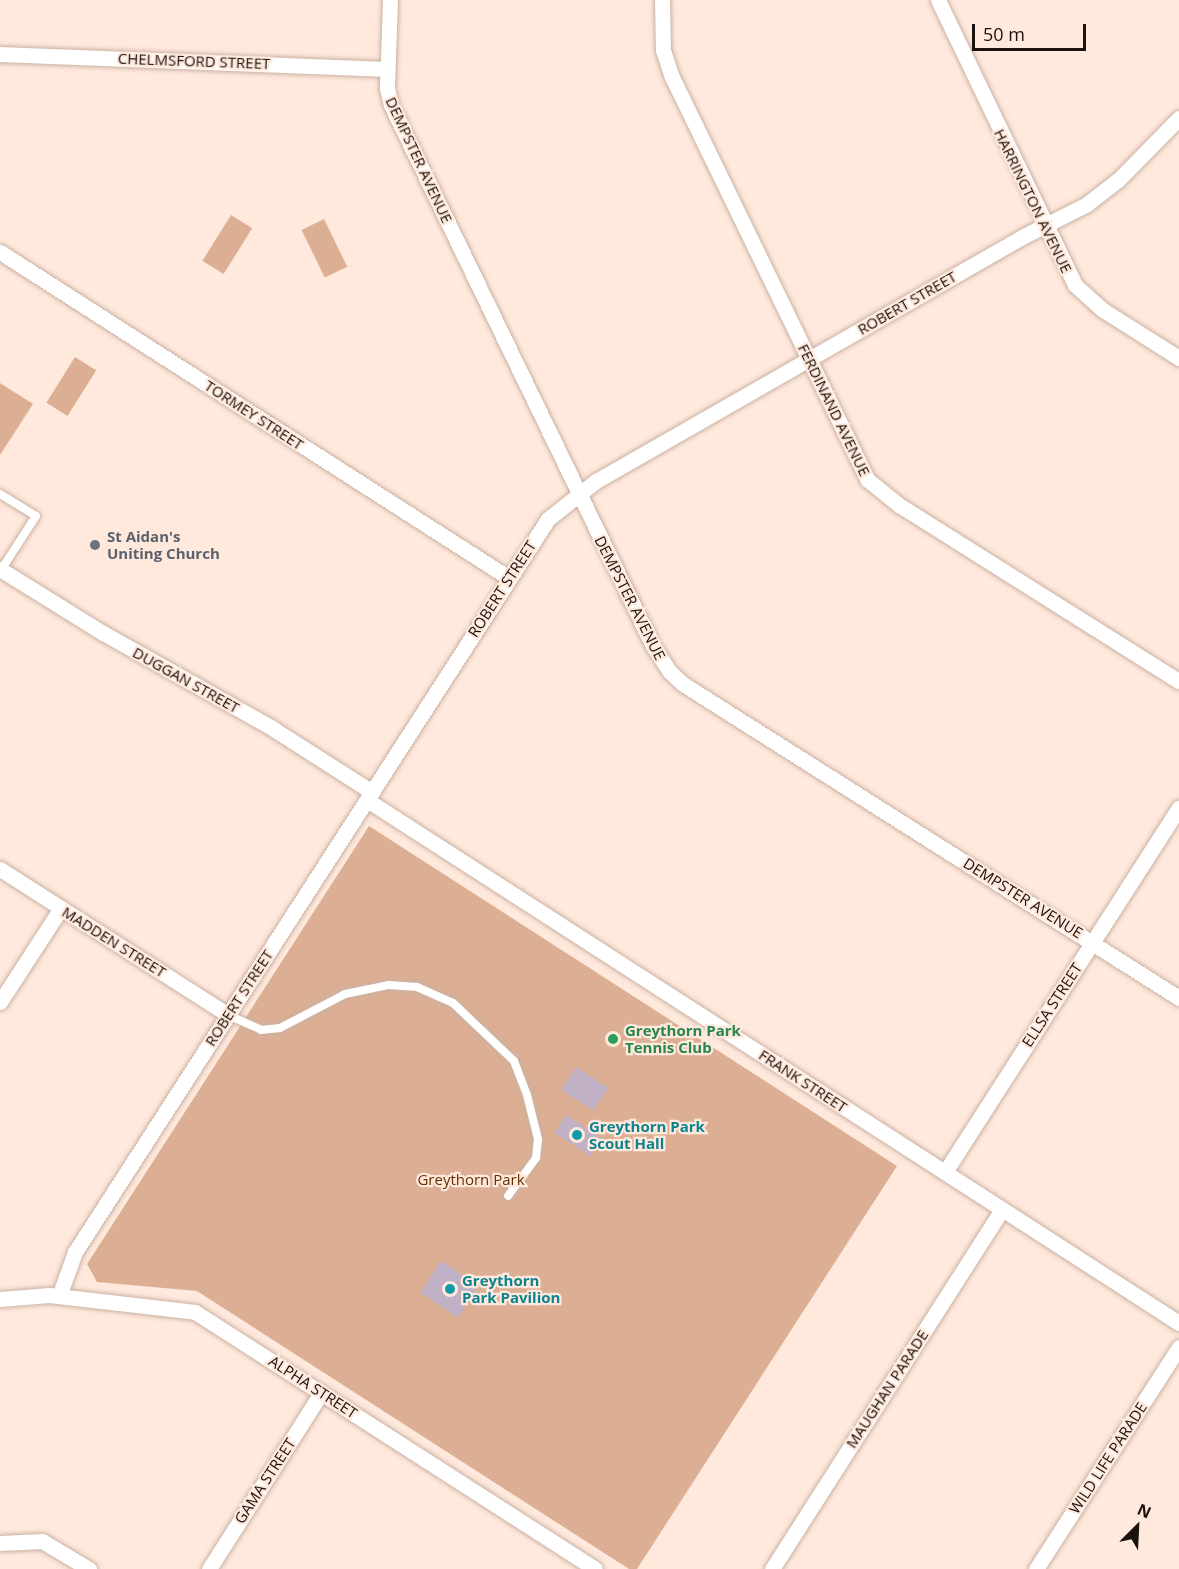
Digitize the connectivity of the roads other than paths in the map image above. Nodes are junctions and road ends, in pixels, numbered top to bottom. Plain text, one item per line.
1 (390, 0) edge
2 (662, 0) edge
3 (939, 0) edge
4 (0, 54) edge
5 (387, 69) junction
6 (1179, 118) edge
7 (1045, 226) junction
8 (0, 252) edge
9 (1179, 358) edge
10 (809, 360) junction
11 (578, 492) junction
12 (0, 494) edge
13 (1, 569) edge
14 (509, 578) junction
15 (1179, 681) edge
16 (369, 796) junction
17 (1179, 808) edge
18 (0, 869) edge
19 (61, 908) junction
20 (1093, 942) junction
21 (1179, 998) edge
22 (0, 1002) edge
23 (228, 1015) junction
24 (945, 1172) junction
25 (508, 1196) dead end
26 (1002, 1209) junction
27 (59, 1296) junction
28 (0, 1299) edge
29 (1179, 1323) edge
30 (1179, 1347) edge
31 (321, 1393) junction
32 (0, 1543) edge
33 (89, 1569) edge
34 (209, 1569) edge
35 (595, 1569) edge
36 (772, 1569) edge
37 (1036, 1569) edge

1 - 5 street, DEMPSTER AVENUE
2 - 10 street, FERDINAND AVENUE
3 - 7 street, HARRINGTON AVENUE
4 - 5 street, CHELMSFORD STREET
5 - 11 street, DEMPSTER AVENUE
6 - 7 street, ROBERT STREET
7 - 9 street, HARRINGTON AVENUE
7 - 10 street, ROBERT STREET
8 - 14 street, TORMEY STREET
10 - 11 street, ROBERT STREET
10 - 15 street, FERDINAND AVENUE
11 - 14 street, ROBERT STREET
11 - 20 street, DEMPSTER AVENUE
12 - 13 lane
13 - 16 street, DUGGAN STREET
14 - 16 street, ROBERT STREET
16 - 23 street, ROBERT STREET
16 - 24 street, FRANK STREET
17 - 20 street, ELLSA STREET
18 - 19 street, MADDEN STREET
19 - 22 street
19 - 23 street, MADDEN STREET
20 - 21 street, DEMPSTER AVENUE
20 - 24 street, ELLSA STREET
23 - 25 lane
23 - 27 street, ROBERT STREET
24 - 26 street, FRANK STREET
26 - 29 street, FRANK STREET
26 - 36 street, MAUGHAN PARADE
27 - 28 street, ALPHA STREET
27 - 31 street, ALPHA STREET
30 - 37 street, WILD LIFE PARADE
31 - 34 street, GAMA STREET
31 - 35 street, ALPHA STREET
32 - 33 street

